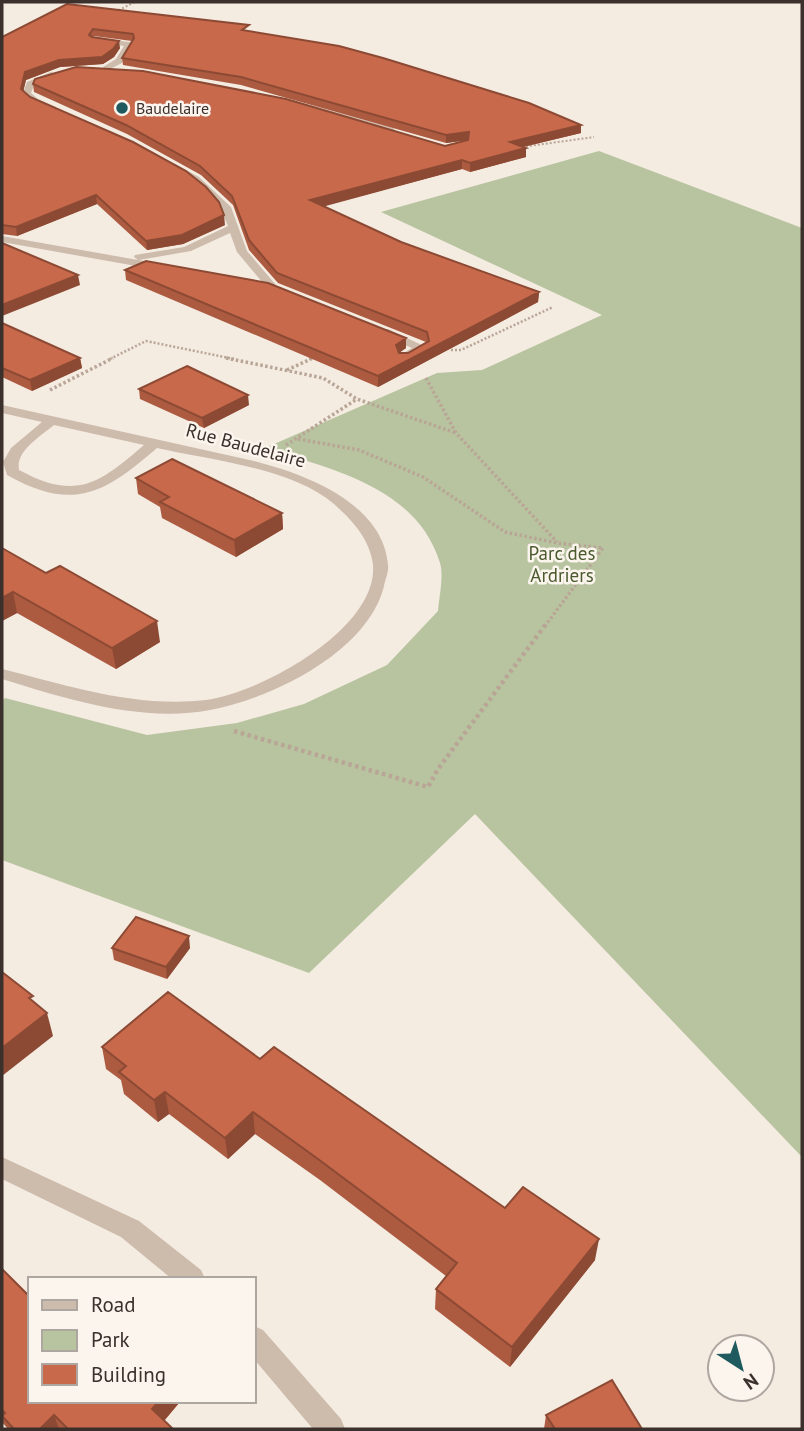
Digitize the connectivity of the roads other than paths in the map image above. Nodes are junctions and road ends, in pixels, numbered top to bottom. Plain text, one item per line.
1 (96, 40) edge
2 (67, 71) edge
3 (128, 72) edge
4 (281, 100) edge
5 (60, 111) edge
6 (396, 132) edge
7 (165, 161) edge
8 (231, 228) junction
9 (2, 239) edge
10 (114, 259) junction
11 (180, 271) edge
12 (245, 282) edge
13 (272, 287) junction
14 (284, 292) edge
15 (374, 328) edge
16 (403, 358) edge
17 (5, 410) edge
18 (52, 420) junction
19 (155, 443) junction
20 (2, 674) edge
21 (2, 1167) edge
22 (190, 1277) edge
23 (256, 1341) edge
24 (331, 1429) edge

1 - 3 street
2 - 5 street
4 - 6 street
7 - 8 street
8 - 10 street
8 - 13 street
9 - 10 street
10 - 11 street
12 - 13 street
13 - 14 street
15 - 16 street
17 - 18 street, Rue Baudelaire
18 - 19 street, Rue Baudelaire
18 - 19 street, Rue Baudelaire
19 - 20 street, Rue Baudelaire
21 - 22 street
23 - 24 street

